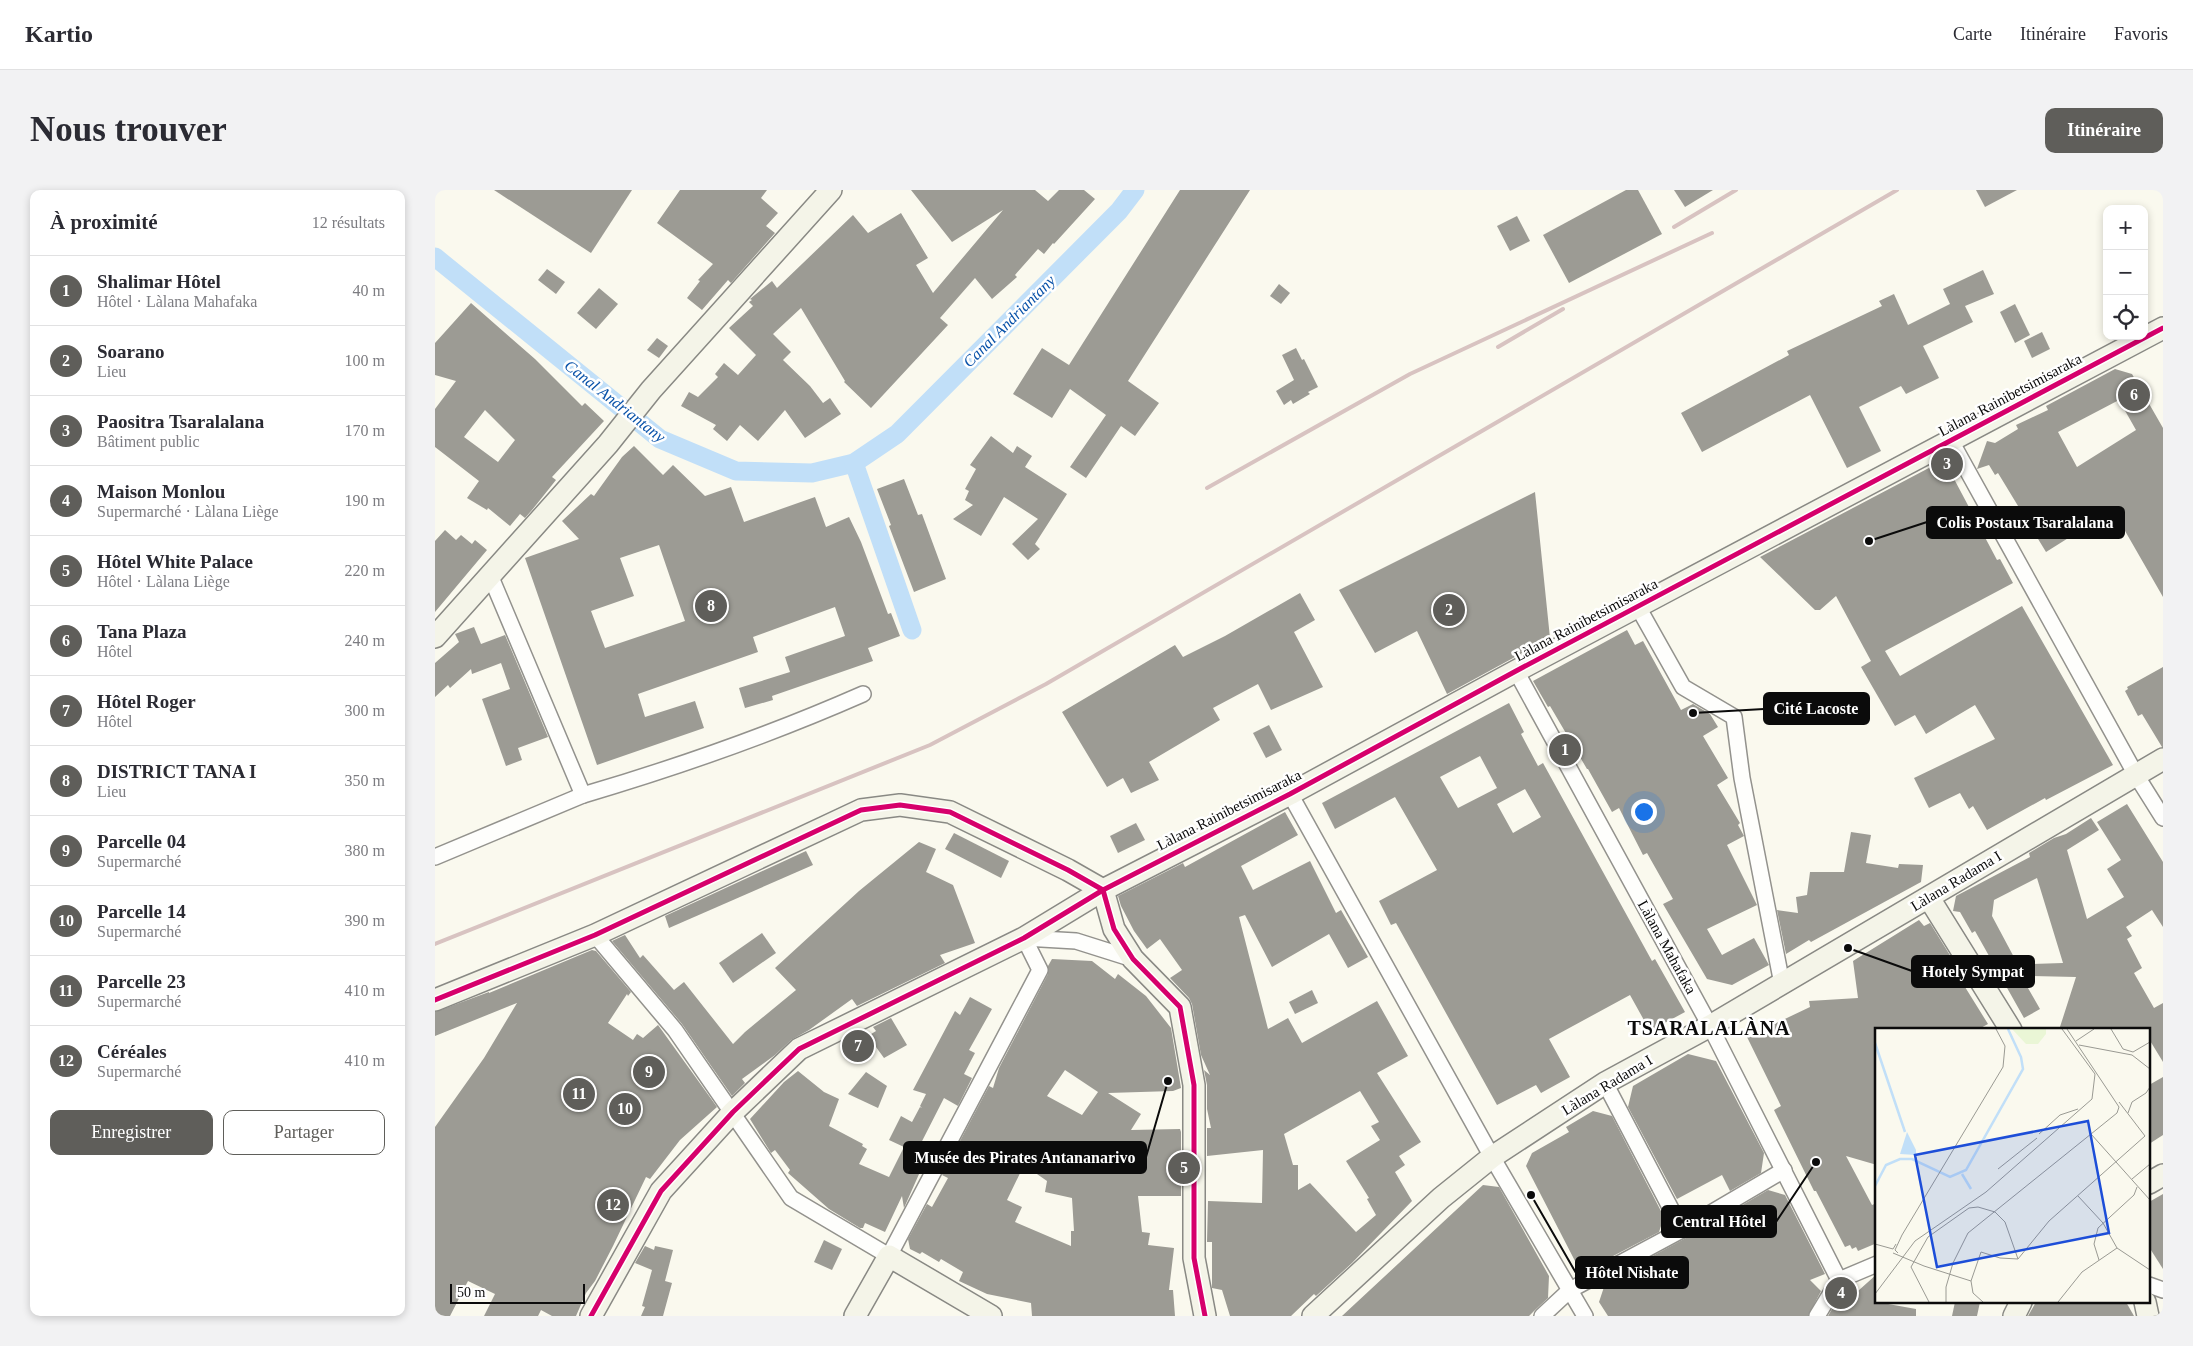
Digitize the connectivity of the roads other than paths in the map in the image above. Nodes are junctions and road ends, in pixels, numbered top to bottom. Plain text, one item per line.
1 (831, 190) edge
2 (2163, 328) edge
3 (1951, 441) junction
4 (490, 575) junction
5 (1638, 607) junction
6 (435, 637) edge
7 (1516, 671) junction
8 (863, 694) dead end
9 (2163, 759) edge
10 (2137, 774) junction
11 (1290, 794) junction
12 (583, 795) junction
13 (2163, 818) edge
14 (435, 857) edge
15 (1103, 890) junction
16 (1929, 898) junction
17 (595, 935) junction
18 (1024, 938) junction
19 (1133, 959) junction
20 (1782, 984) junction
21 (435, 1000) edge
22 (1710, 1026) junction
23 (2010, 1028) edge
24 (1605, 1083) junction
25 (733, 1112) junction
26 (1492, 1157) junction
27 (1784, 1170) junction
28 (2163, 1175) edge
29 (2151, 1182) edge
30 (1682, 1230) junction
31 (889, 1256) junction
32 (1875, 1265) edge
33 (1839, 1280) junction
34 (1570, 1290) junction
35 (2020, 1304) edge
36 (2138, 1304) edge
37 (591, 1316) edge
38 (855, 1316) edge
39 (991, 1316) edge
40 (1205, 1316) edge
41 (1313, 1316) edge
42 (1542, 1316) edge
43 (1585, 1316) edge
44 (1817, 1316) edge
45 (2014, 1316) edge
46 (2147, 1316) edge

1 - 4 street
2 - 3 street, Làlana Rainibetsimisaraka
3 - 5 street, Làlana Rainibetsimisaraka
3 - 10 street
4 - 6 street
4 - 12 street
5 - 7 street, Làlana Rainibetsimisaraka
5 - 20 street
7 - 11 street, Làlana Rainibetsimisaraka
7 - 22 street, Làlana Mahafaka
8 - 12 street
9 - 10 street, Làlana Radama I
10 - 13 street
10 - 16 street, Làlana Radama I
11 - 15 street, Làlana Rainibetsimisaraka
11 - 26 street
12 - 14 street
15 - 17 street
15 - 18 street, Làlana Rainibetsimisaraka
15 - 19 street
16 - 20 street, Làlana Radama I
16 - 23 street
17 - 21 street
17 - 25 street
18 - 19 street
18 - 25 street, Làlana Rainibetsimisaraka
18 - 31 street
19 - 40 street
20 - 22 street, Làlana Radama I
22 - 24 street, Làlana Radama I
22 - 27 street, Làlana Mahafaka
24 - 26 street, Làlana Radama I
24 - 30 street
25 - 31 street
25 - 37 street, Làlana Rainibetsimisaraka
26 - 34 street
26 - 41 street, Làlana Radama I
27 - 30 street
27 - 33 street, Làlana Mahafaka
28 - 29 street
30 - 34 street
31 - 38 street
31 - 39 street
32 - 33 street
33 - 44 street
34 - 42 street
34 - 43 street
35 - 45 street
36 - 46 street

